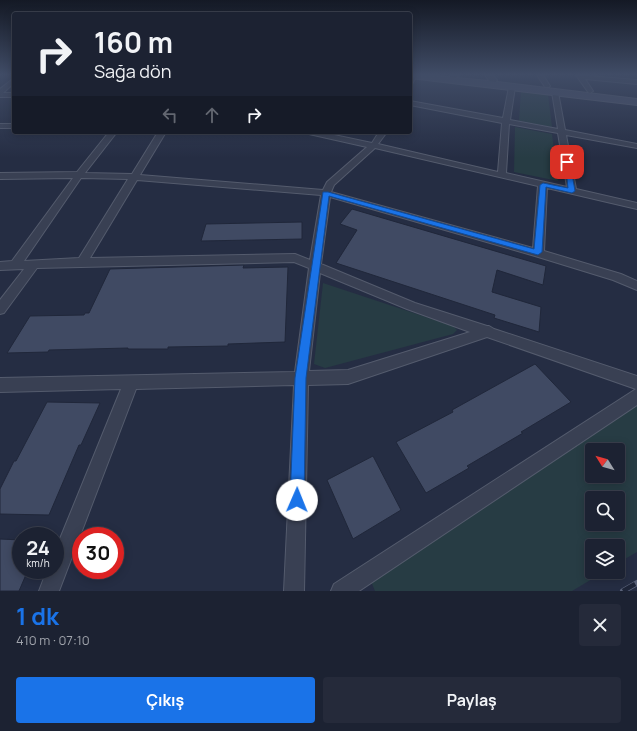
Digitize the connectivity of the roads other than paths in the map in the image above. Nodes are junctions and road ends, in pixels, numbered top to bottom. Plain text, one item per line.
1 (412, 103) edge
2 (509, 103) edge
3 (557, 103) edge
4 (506, 122) junction
5 (0, 126) edge
6 (12, 126) edge
7 (562, 132) junction
8 (111, 134) edge
9 (161, 134) edge
10 (318, 134) edge
11 (382, 134) edge
12 (374, 146) junction
13 (637, 146) edge
14 (79, 175) junction
15 (502, 175) junction
16 (0, 176) edge
17 (133, 178) junction
18 (543, 185) junction
19 (572, 191) junction
20 (326, 193) junction
21 (637, 206) edge
22 (538, 252) junction
23 (82, 262) junction
24 (33, 265) junction
25 (0, 266) edge
26 (15, 266) junction
27 (316, 267) junction
28 (637, 286) edge
29 (0, 309) edge
30 (489, 332) junction
31 (301, 378) junction
32 (131, 382) junction
33 (637, 383) edge
34 (0, 385) edge
35 (637, 396) edge
36 (49, 591) edge
37 (294, 591) edge
38 (341, 591) edge

1 - 4 street
2 - 4 street
3 - 7 street
4 - 7 street
4 - 15 street
5 - 6 street
7 - 13 street
7 - 19 street
8 - 14 street
9 - 17 street
10 - 12 street
11 - 12 street
12 - 15 street
12 - 20 street
14 - 16 street
14 - 17 street
14 - 26 street
15 - 18 street
17 - 20 street
17 - 23 street
18 - 19 street
18 - 22 street
19 - 21 street
20 - 22 street
20 - 27 street
22 - 28 street
23 - 24 street
23 - 27 street
24 - 26 street
24 - 29 street
25 - 26 street
27 - 30 street
27 - 31 street
30 - 31 street
30 - 33 street
31 - 32 street
31 - 37 street
32 - 34 street
32 - 36 street
35 - 38 street

